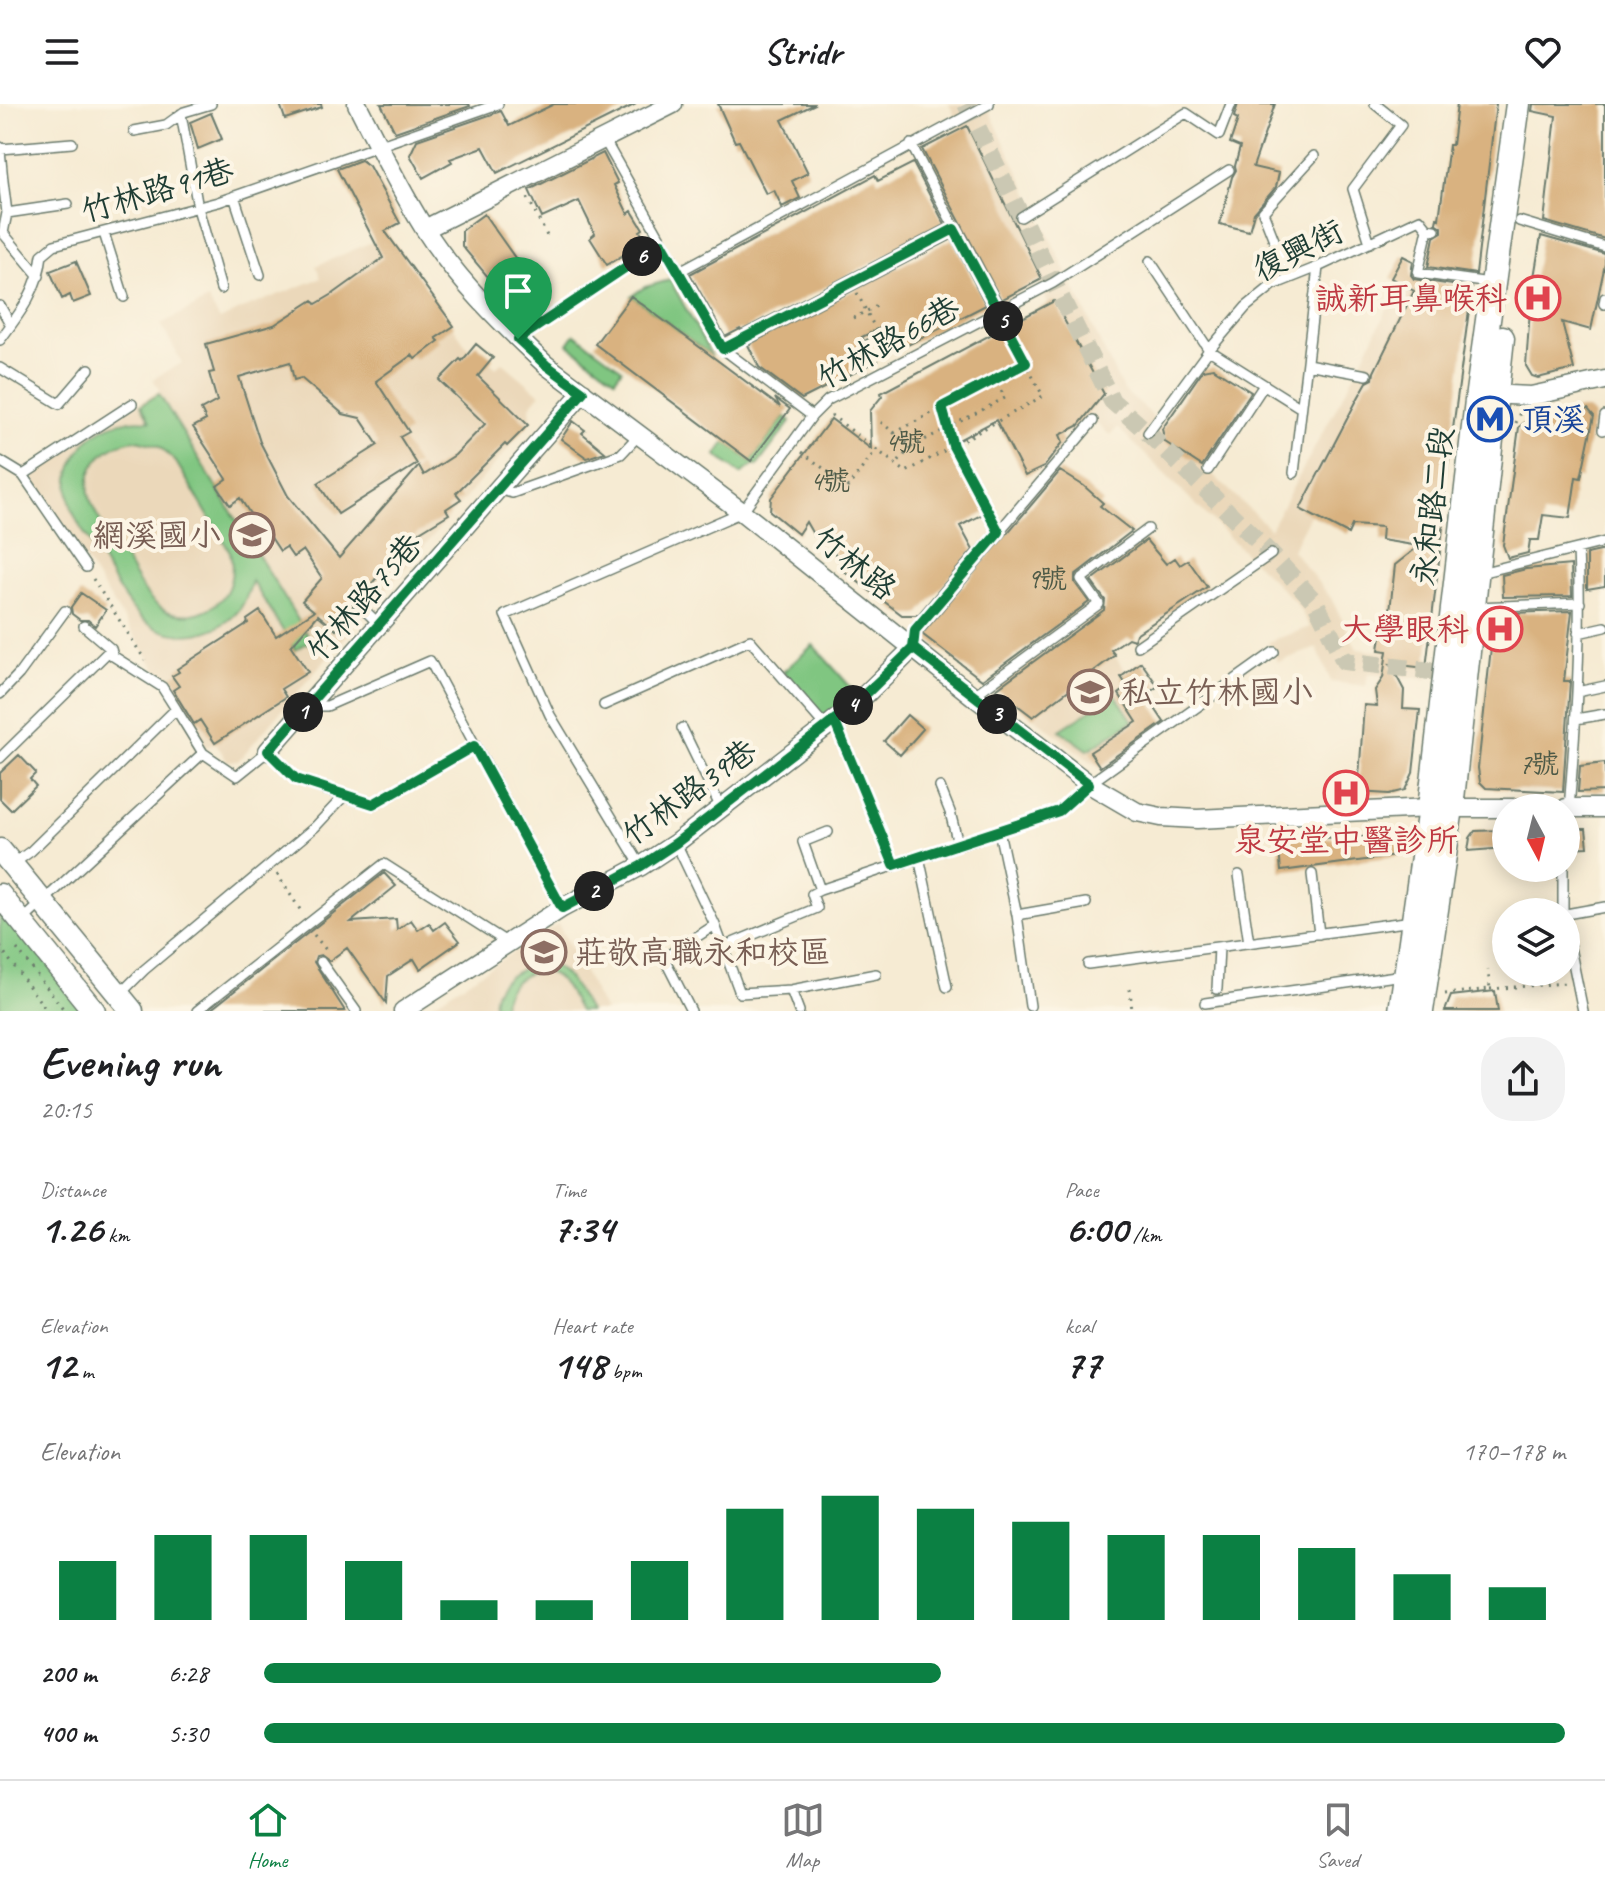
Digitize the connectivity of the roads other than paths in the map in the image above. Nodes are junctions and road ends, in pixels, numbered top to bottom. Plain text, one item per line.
1 (211, 104) edge
2 (357, 104) edge
3 (498, 104) edge
4 (673, 104) edge
5 (989, 104) edge
6 (1231, 104) edge
7 (1375, 104) edge
8 (1518, 104) edge
9 (1532, 104) edge
10 (476, 108) edge
11 (183, 110) edge
12 (134, 131) dead end
13 (604, 139) junction
14 (72, 143) dead end
15 (911, 144) junction
16 (379, 147) junction
17 (0, 149) edge
18 (1314, 156) dead end
19 (1229, 170) dead end
20 (1, 182) edge
21 (234, 196) junction
22 (68, 204) dead end
23 (198, 208) junction
24 (7, 213) junction
25 (1021, 217) dead end
26 (1519, 221) junction
27 (425, 229) junction
28 (954, 229) junction
29 (104, 233) junction
30 (2, 234) edge
31 (662, 243) junction
32 (1370, 243) junction
33 (1605, 247) edge
34 (1150, 261) dead end
35 (1318, 267) junction
36 (678, 272) junction
37 (260, 275) dead end
38 (39, 276) junction
39 (1289, 278) junction
40 (1494, 284) junction
41 (221, 289) dead end
42 (124, 297) dead end
43 (0, 306) edge
44 (998, 311) junction
45 (11, 325) junction
46 (518, 339) junction
47 (0, 340) edge
48 (723, 349) junction
49 (1209, 350) junction
50 (1307, 364) junction
51 (0, 368) edge
52 (89, 369) dead end
53 (1367, 375) dead end
54 (1605, 380) edge
55 (1264, 385) junction
56 (583, 392) junction
57 (1486, 394) junction
58 (132, 404) dead end
59 (1301, 408) junction
60 (812, 416) junction
61 (1605, 416) edge
62 (1093, 421) dead end
63 (1603, 430) edge
64 (1148, 433) dead end
65 (638, 436) junction
66 (0, 461) edge
67 (1208, 470) dead end
68 (1294, 473) dead end
69 (23, 475) junction
70 (496, 489) junction
71 (742, 512) junction
72 (1148, 529) dead end
73 (1605, 542) edge
74 (1578, 549) junction
75 (1271, 554) dead end
76 (86, 567) road end
77 (1475, 574) junction
78 (1580, 603) junction
79 (358, 604) dead end
80 (1472, 607) junction
81 (65, 611) dead end
82 (380, 625) junction
83 (84, 626) dead end
84 (1605, 627) edge
85 (1578, 633) junction
86 (1138, 646) dead end
87 (913, 648) junction
88 (111, 649) junction
89 (1274, 652) dead end
90 (1605, 686) edge
91 (1577, 692) junction
92 (0, 694) edge
93 (973, 696) junction
94 (604, 705) dead end
95 (309, 706) junction
96 (176, 709) junction
97 (1605, 714) edge
98 (1576, 719) junction
99 (830, 724) junction
100 (682, 728) dead end
101 (474, 746) junction
102 (268, 751) junction
103 (203, 753) junction
104 (0, 758) edge
105 (1089, 784) junction
106 (940, 787) dead end
107 (1569, 794) edge
108 (344, 796) junction
109 (721, 808) junction
110 (1440, 808) junction
111 (1492, 808) edge
112 (1580, 808) edge
113 (1605, 808) edge
114 (999, 831) junction
115 (828, 832) dead end
116 (676, 843) junction
117 (958, 844) junction
118 (6, 857) edge
119 (919, 857) junction
120 (641, 866) junction
121 (1312, 874) dead end
122 (1239, 875) dead end
123 (820, 890) junction
124 (0, 895) edge
125 (42, 900) junction
126 (1086, 903) dead end
127 (1605, 907) edge
128 (562, 908) junction
129 (1580, 911) edge
130 (1017, 915) junction
131 (1415, 921) junction
132 (21, 922) junction
133 (715, 925) junction
134 (1319, 934) junction
135 (508, 943) junction
136 (1249, 943) junction
137 (723, 947) junction
138 (1219, 947) junction
139 (321, 962) dead end
140 (1088, 964) dead end
141 (876, 974) dead end
142 (1407, 974) junction
143 (1578, 986) edge
144 (947, 987) dead end
145 (1217, 989) dead end
146 (791, 990) junction
147 (125, 1003) edge
148 (1205, 1003) dead end
149 (1422, 1004) edge
150 (1030, 1006) dead end
151 (94, 1011) edge
152 (197, 1011) edge
153 (356, 1011) edge
154 (403, 1011) edge
155 (691, 1011) edge
156 (799, 1011) edge
157 (1401, 1011) edge
158 (1583, 1011) edge

1 - 11 lane
2 - 16 street, 竹林路
3 - 10 lane, 竹林路91巷
4 - 13 street
5 - 15 lane
6 - 25 lane
7 - 32 lane
8 - 40 main road, 永和路二段
9 - 26 main road, 永和路二段
10 - 16 lane, 竹林路91巷
11 - 12 lane
11 - 23 lane
13 - 27 street
13 - 31 lane
14 - 17 lane
15 - 28 lane
15 - 36 lane
16 - 21 lane, 竹林路91巷
16 - 27 street, 竹林路
17 - 20 lane
18 - 39 lane
19 - 44 lane, 竹林路66巷
20 - 24 lane
21 - 23 lane, 竹林路91巷
21 - 37 lane
22 - 24 lane
23 - 29 lane, 竹林路91巷
23 - 41 lane
24 - 30 lane
26 - 33 lane
26 - 57 main road, 永和路二段
27 - 46 street, 竹林路
28 - 44 lane
28 - 48 lane
29 - 38 lane, 竹林路91巷
29 - 42 lane
30 - 38 lane
31 - 36 lane
31 - 46 lane
32 - 35 lane, 復興街
32 - 40 lane, 復興街
34 - 49 lane
35 - 39 lane, 復興街
35 - 50 lane
36 - 48 lane
38 - 45 lane, 竹林路91巷
39 - 49 lane, 復興街
40 - 57 main road, 永和路二段
43 - 45 lane
44 - 60 lane, 竹林路66巷
45 - 47 lane, 竹林路91巷
46 - 56 street, 竹林路
48 - 60 lane
49 - 55 lane
49 - 64 lane, 復興街
50 - 53 lane
50 - 59 lane
51 - 52 lane
54 - 57 street
55 - 59 lane
55 - 67 lane
56 - 65 street, 竹林路
56 - 70 street, 竹林路75巷
57 - 77 main road, 永和路二段
57 - 110 main road, 永和路二段
58 - 69 lane
59 - 68 lane
60 - 71 lane, 竹林路66巷
61 - 63 lane
62 - 87 lane
65 - 70 lane
65 - 71 street, 竹林路
66 - 69 lane
69 - 76 lane
70 - 82 street, 竹林路75巷
71 - 87 street, 竹林路
71 - 120 lane
72 - 93 lane
73 - 74 lane
74 - 77 lane
74 - 78 lane
75 - 86 lane
77 - 80 main road, 永和路二段
78 - 80 lane
78 - 85 lane
79 - 82 lane
80 - 110 main road, 永和路二段
81 - 92 lane
82 - 95 street, 竹林路75巷
83 - 88 lane
84 - 85 lane
85 - 91 lane
87 - 93 street, 竹林路
87 - 99 street, 竹林路39巷
88 - 96 lane, 竹林路75巷
88 - 104 lane
89 - 105 lane
90 - 91 lane
91 - 98 lane
93 - 105 street, 竹林路
94 - 99 lane
95 - 101 lane
95 - 102 street, 竹林路75巷
96 - 103 lane, 竹林路75巷
96 - 118 lane
97 - 98 lane
98 - 107 lane
99 - 109 street, 竹林路39巷
100 - 109 lane
101 - 108 lane
101 - 128 lane
102 - 103 lane, 竹林路75巷
102 - 108 lane
103 - 125 lane
105 - 110 street, 竹林路
105 - 114 lane
106 - 117 lane
108 - 147 lane
109 - 116 street, 竹林路39巷
110 - 111 street, 竹林路
110 - 131 main road, 永和路二段
110 - 149 main road, 永和路二段
112 - 113 street
114 - 117 lane
114 - 130 lane
115 - 123 lane
116 - 120 street, 竹林路39巷
116 - 133 lane
117 - 119 lane
118 - 125 street
119 - 123 lane
119 - 144 lane
120 - 128 street, 竹林路39巷
121 - 134 lane
122 - 136 lane
123 - 137 lane
124 - 132 street
125 - 132 lane
125 - 147 street
126 - 130 lane
127 - 129 lane
128 - 135 street, 竹林路39巷
130 - 150 lane
131 - 134 lane
131 - 142 main road, 永和路二段
132 - 151 street
133 - 137 lane
133 - 155 lane
134 - 136 lane
135 - 152 lane
135 - 154 street, 竹林路39巷
136 - 138 lane
137 - 146 lane
138 - 140 lane
138 - 145 lane
139 - 153 lane
141 - 146 lane
142 - 148 lane
142 - 157 main road, 永和路二段
143 - 158 lane
146 - 156 lane

